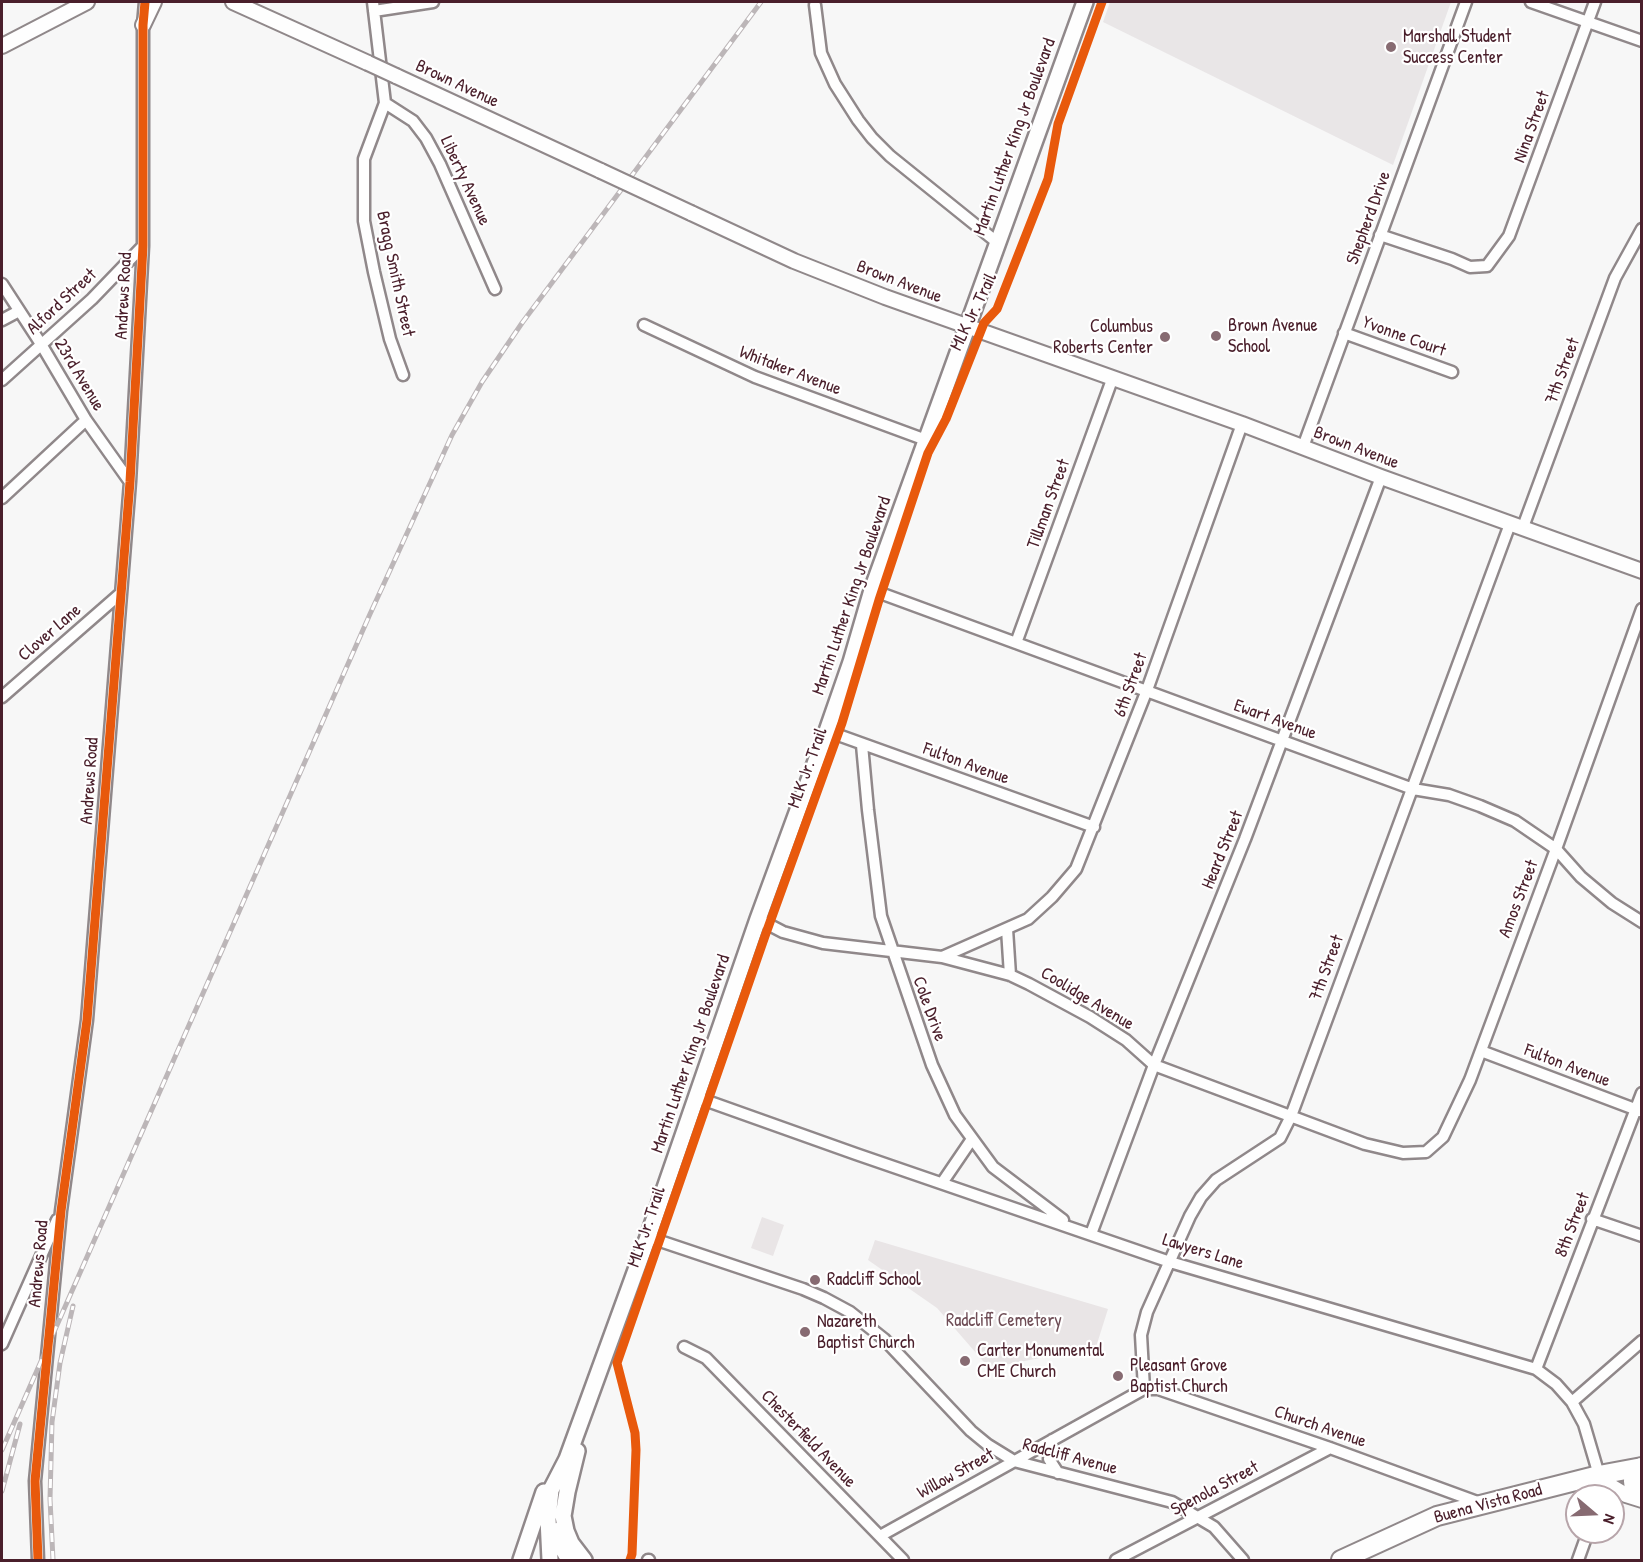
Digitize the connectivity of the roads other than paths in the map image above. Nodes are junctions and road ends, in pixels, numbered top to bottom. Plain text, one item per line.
1 (87, 2) edge
2 (145, 2) edge
3 (154, 2) edge
4 (233, 2) edge
5 (434, 2) edge
6 (1085, 2) edge
7 (1466, 2) edge
8 (1531, 2) edge
9 (1595, 2) edge
10 (815, 5) dead end
11 (374, 6) edge
12 (1588, 21) junction
13 (143, 25) junction
14 (1641, 41) edge
15 (3, 47) edge
16 (385, 103) junction
17 (1641, 229) edge
18 (1380, 235) junction
19 (998, 243) junction
20 (144, 246) junction
21 (2, 284) edge
22 (495, 289) dead end
23 (19, 311) junction
24 (2, 320) edge
25 (644, 325) dead end
26 (966, 326) junction
27 (1344, 333) junction
28 (41, 344) junction
29 (1452, 372) dead end
30 (403, 375) dead end
31 (1113, 378) junction
32 (2, 380) edge
33 (86, 420) junction
34 (1242, 424) junction
35 (926, 440) junction
36 (1303, 447) junction
37 (1381, 477) junction
38 (129, 482) junction
39 (2, 498) edge
40 (1516, 526) junction
41 (1641, 571) edge
42 (872, 590) junction
43 (120, 594) junction
44 (1641, 609) edge
45 (1016, 643) junction
46 (1147, 690) junction
47 (2, 697) edge
48 (827, 731) junction
49 (1283, 740) junction
50 (862, 745) junction
51 (1413, 789) junction
52 (1094, 827) junction
53 (1556, 849) junction
54 (758, 920) junction
55 (1641, 922) edge
56 (1007, 929) junction
57 (891, 952) junction
58 (942, 957) junction
59 (1010, 975) junction
60 (1481, 1051) junction
61 (1154, 1065) junction
62 (1641, 1093) edge
63 (696, 1097) junction
64 (1639, 1110) edge
65 (1290, 1116) junction
66 (972, 1139) junction
67 (1385, 1149) joint
68 (942, 1183) junction
69 (61, 1211) junction
70 (1592, 1219) junction
71 (1075, 1228) junction
72 (1090, 1234) junction
73 (1641, 1236) edge
74 (648, 1237) junction
75 (1170, 1262) junction
76 (1641, 1341) edge
77 (2, 1344) edge
78 (684, 1347) dead end
79 (1536, 1369) junction
80 (1143, 1389) junction
81 (1572, 1402) junction
82 (579, 1425) junction
83 (573, 1440) junction
84 (1052, 1440) junction
85 (1330, 1448) junction
86 (567, 1459) junction
87 (1014, 1461) junction
88 (1641, 1467) edge
89 (1058, 1473) junction
90 (1599, 1475) junction
91 (1598, 1484) edge
92 (1641, 1498) edge
93 (1483, 1504) junction
94 (1199, 1516) junction
95 (880, 1536) junction
96 (1584, 1544) edge
97 (38, 1560) edge
98 (521, 1560) edge
99 (550, 1560) edge
100 (569, 1560) edge
101 (584, 1560) edge
102 (903, 1560) edge
103 (1116, 1560) edge
104 (1243, 1560) edge
105 (1341, 1560) edge
106 (1578, 1560) edge

1 - 15 street
2 - 13 street, Andrews Road
3 - 13 street
4 - 26 street, Brown Avenue, bridge
5 - 11 street
6 - 19 main road, Martin Luther King Jr Boulevard
7 - 18 street, Shepherd Drive
8 - 12 street
9 - 12 street, Nina Street
10 - 19 street
11 - 16 street, Bragg Smith Street
12 - 14 street
12 - 18 street, Nina Street
13 - 20 street, Andrews Road
16 - 22 street, Liberty Avenue
16 - 30 street, Bragg Smith Street
17 - 40 street, 7th Street
18 - 27 street, Shepherd Drive
19 - 26 main road, Martin Luther King Jr Boulevard
20 - 28 street, Alford Street
20 - 38 street, Andrews Road
21 - 23 street, 23rd Avenue
23 - 24 street
23 - 28 street, 23rd Avenue
25 - 35 street, Whitaker Avenue
26 - 31 street, Brown Avenue
26 - 35 main road, Martin Luther King Jr Boulevard
27 - 29 street, Yvonne Court
27 - 36 street, Shepherd Drive
28 - 32 street, Alford Street
28 - 33 street, 23rd Avenue
31 - 34 street, Brown Avenue
31 - 45 street, Tillman Street
33 - 38 street, 23rd Avenue
33 - 39 street
34 - 36 street, Brown Avenue
34 - 46 street, 6th Street
35 - 42 main road, Martin Luther King Jr Boulevard
36 - 37 street, Brown Avenue
37 - 40 street, Brown Avenue
37 - 49 street, Heard Street
38 - 43 street, Andrews Road
40 - 41 street, Brown Avenue
40 - 51 street, 7th Street
42 - 45 street, Ewart Avenue
42 - 48 main road, Martin Luther King Jr Boulevard
43 - 47 street, Clover Lane
43 - 69 street, Andrews Road
44 - 53 street, Amos Street
45 - 46 street, Ewart Avenue
46 - 49 street, Ewart Avenue
46 - 52 street, 6th Street
48 - 50 street, Fulton Avenue
48 - 54 main road, Martin Luther King Jr Boulevard
49 - 51 street, Ewart Avenue
49 - 61 street, Heard Street
50 - 52 street, Fulton Avenue
50 - 57 street, Cole Drive
51 - 53 street, Ewart Avenue
51 - 65 street, 7th Street
52 - 56 street, 6th Street
53 - 55 street, Ewart Avenue
53 - 60 street, Amos Street
54 - 57 street, Coolidge Avenue
54 - 63 main road, Martin Luther King Jr Boulevard
56 - 58 street, 6th Street
56 - 59 street
57 - 58 street, Coolidge Avenue
57 - 66 street, Cole Drive
58 - 59 street, Coolidge Avenue
59 - 61 street, Coolidge Avenue
60 - 64 street, Fulton Avenue
60 - 67 street, Amos Street
61 - 65 street, Coolidge Avenue
61 - 72 street, Heard Street
62 - 64 street, 8th Street
63 - 68 street, Lawyers Lane
63 - 74 main road, Martin Luther King Jr Boulevard
64 - 70 street, 8th Street
65 - 67 street, Coolidge Avenue
65 - 75 street, 7th Street
66 - 68 street
66 - 71 street, Cole Drive
68 - 71 street, Lawyers Lane
69 - 77 street
69 - 97 street, Andrews Road
70 - 73 street
70 - 79 street, 8th Street
71 - 72 street, Lawyers Lane
72 - 75 street, Lawyers Lane
74 - 82 main road, Martin Luther King Jr Boulevard
74 - 87 street, Radcliff Avenue
75 - 79 street, Lawyers Lane
75 - 80 street, 7th Street
76 - 81 street
78 - 95 street, Chesterfield Avenue
79 - 81 street, Lawyers Lane
80 - 84 street, Willow Street
80 - 85 street, Church Avenue
81 - 90 street, Lawyers Lane
82 - 83 main road, Martin Luther King Jr Boulevard
82 - 101 main road
83 - 86 main road, Martin Luther King Jr Boulevard
83 - 98 main road, Martin Luther King Jr Boulevard
84 - 87 street, Willow Street
84 - 89 street
85 - 93 street, Church Avenue
85 - 94 street, Spenola Street
86 - 99 main road, Martin Luther King Jr Boulevard
86 - 100 main road, Martin Luther King Jr Boulevard
87 - 89 street, Radcliff Avenue
87 - 95 street, Willow Street
88 - 90 main road, Buena Vista Road
88 - 92 main road
89 - 94 street, Radcliff Avenue
90 - 91 street
90 - 92 street
90 - 93 main road, Buena Vista Road
93 - 105 main road, Buena Vista Road
94 - 103 street, Spenola Street
94 - 104 street, Radcliff Avenue
95 - 102 street, Chesterfield Avenue
96 - 106 street

